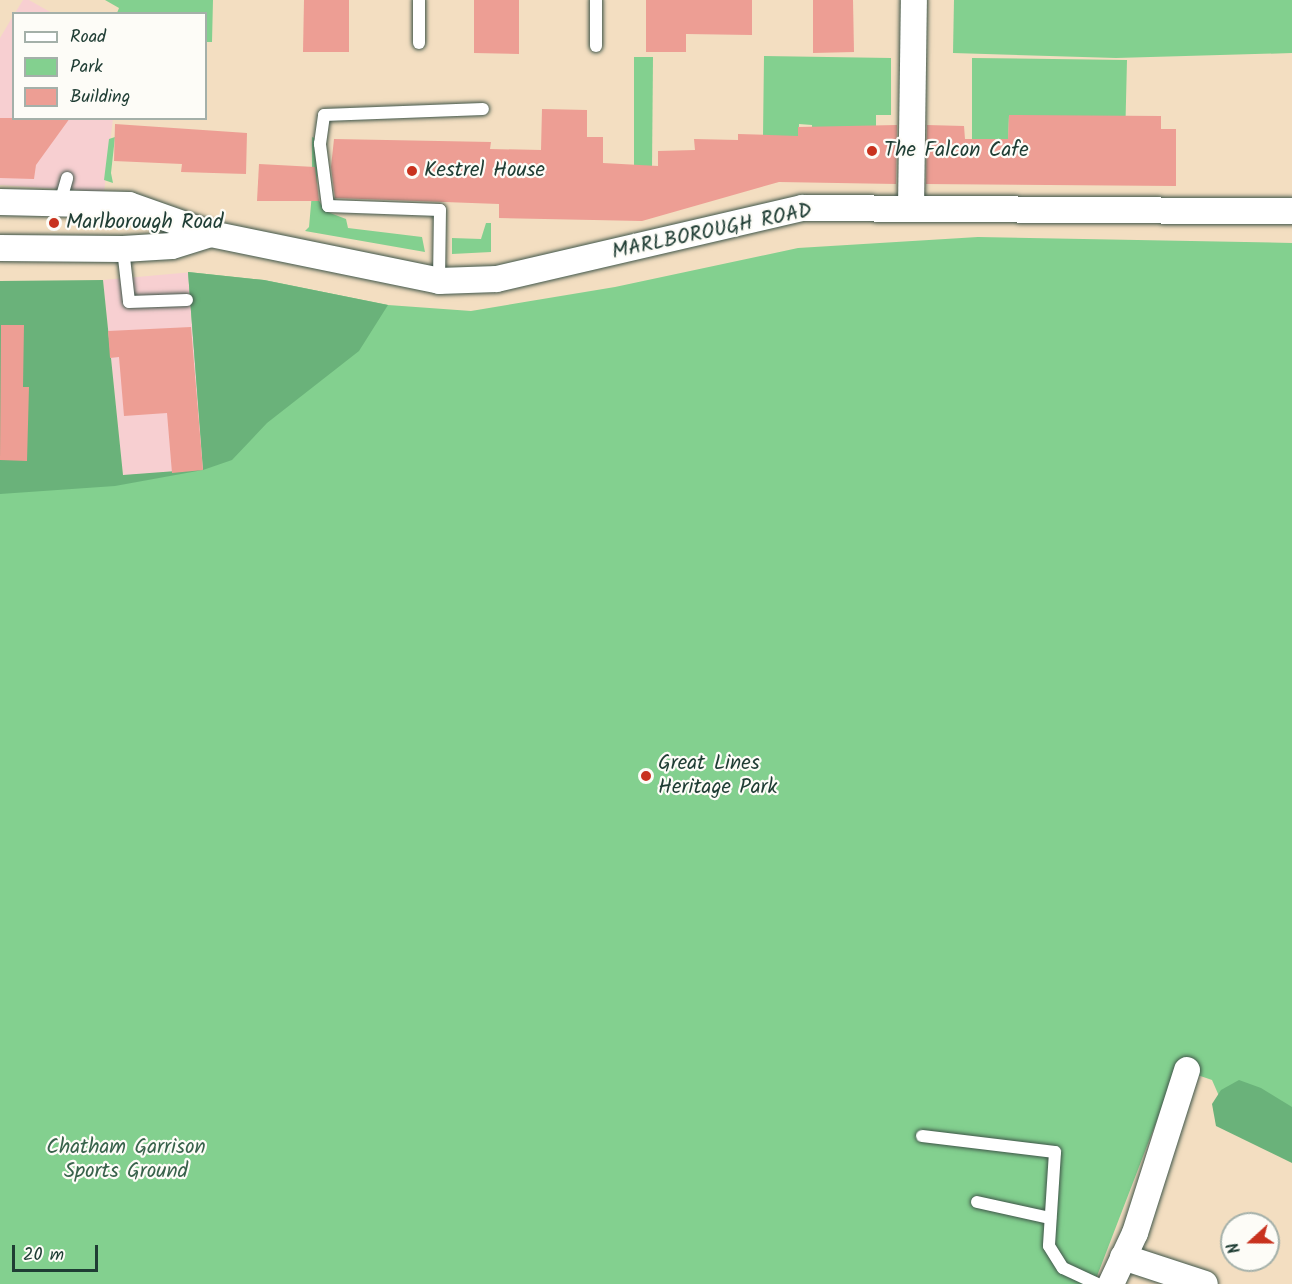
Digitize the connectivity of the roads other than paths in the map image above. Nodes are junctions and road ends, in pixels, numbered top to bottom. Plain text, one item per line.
1 (419, 0) edge
2 (596, 0) edge
3 (914, 0) edge
4 (419, 43) dead end
5 (597, 46) dead end
6 (483, 110) dead end
7 (67, 178) dead end
8 (0, 202) edge
9 (60, 203) junction
10 (911, 208) junction
11 (1292, 211) edge
12 (212, 234) junction
13 (0, 248) edge
14 (123, 249) junction
15 (439, 281) junction
16 (187, 300) dead end
17 (1187, 1070) dead end
18 (922, 1136) dead end
19 (977, 1202) dead end
20 (1050, 1218) junction
21 (1123, 1257) junction
22 (1098, 1284) edge
23 (1112, 1284) edge
24 (1205, 1284) edge

1 - 4 lane
2 - 5 lane
3 - 10 street
6 - 15 lane
7 - 9 lane
8 - 9 street, MARLBOROUGH ROAD
9 - 12 street, MARLBOROUGH ROAD
10 - 11 street, MARLBOROUGH ROAD
10 - 15 street, MARLBOROUGH ROAD
12 - 14 street, MARLBOROUGH ROAD
12 - 15 street, MARLBOROUGH ROAD
13 - 14 street, MARLBOROUGH ROAD
14 - 16 lane
17 - 21 street
18 - 20 lane
19 - 20 lane
20 - 22 lane
21 - 23 street
21 - 24 street

